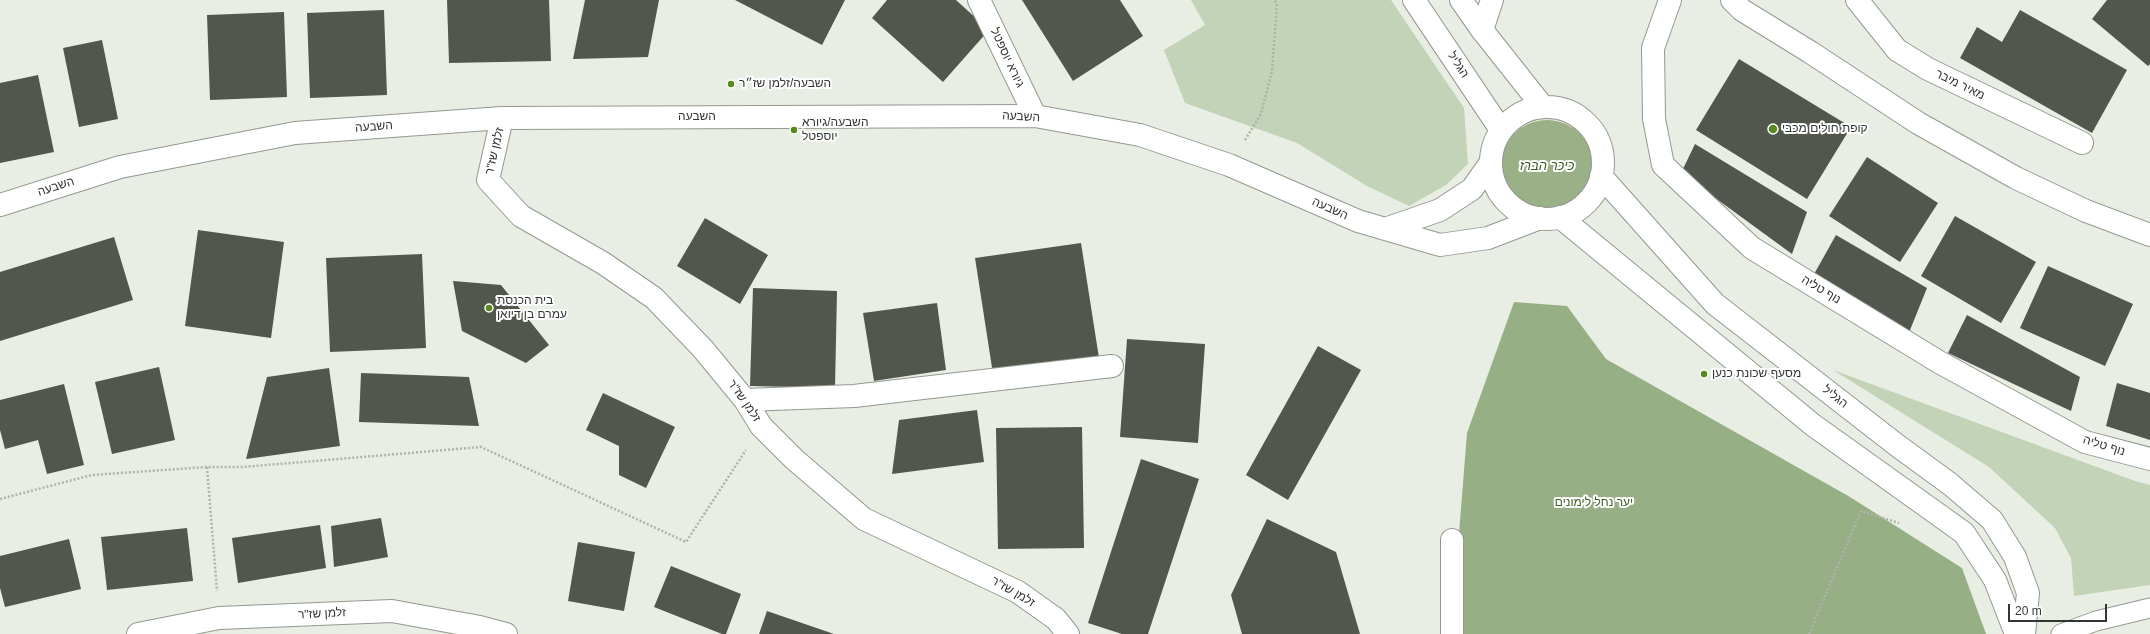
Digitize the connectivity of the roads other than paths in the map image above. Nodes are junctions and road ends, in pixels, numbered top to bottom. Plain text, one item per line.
1 (979, 0) edge
2 (1414, 0) edge
3 (1461, 0) edge
4 (1492, 0) edge
5 (1670, 0) edge
6 (1732, 0) edge
7 (1857, 0) edge
8 (1482, 30) junction
9 (1543, 107) junction
10 (1035, 116) junction
11 (502, 118) junction
12 (1501, 130) junction
13 (2082, 143) dead end
14 (1491, 162) junction
15 (1601, 176) junction
16 (0, 205) edge
17 (1550, 218) junction
18 (1385, 229) junction
19 (2150, 235) edge
20 (1112, 366) dead end
21 (745, 400) junction
22 (2150, 459) edge
23 (1452, 540) dead end
24 (2150, 608) edge
25 (138, 634) edge
26 (506, 634) edge
27 (1068, 634) edge
28 (1452, 634) edge
29 (2016, 634) edge
30 (2024, 634) edge
31 (2061, 634) edge

1 - 10 street, גיורא יוספטל
2 - 12 street, הגליל
3 - 8 street
4 - 8 street
5 - 22 street, נוף טליה
6 - 19 street
7 - 13 street, מאיר מיבר
8 - 9 street
9 - 12 street
9 - 15 street
10 - 11 street, השבעה
10 - 18 street, השבעה
11 - 16 street, השבעה
11 - 21 street, זלמן שז"ר
12 - 14 street
14 - 17 street
14 - 18 street
15 - 17 street
15 - 30 street, הגליל
17 - 18 street, השבעה
17 - 29 street
20 - 21 street
21 - 27 street, זלמן שז"ר
23 - 28 street
24 - 31 lane
25 - 26 street, זלמן שז"ר

